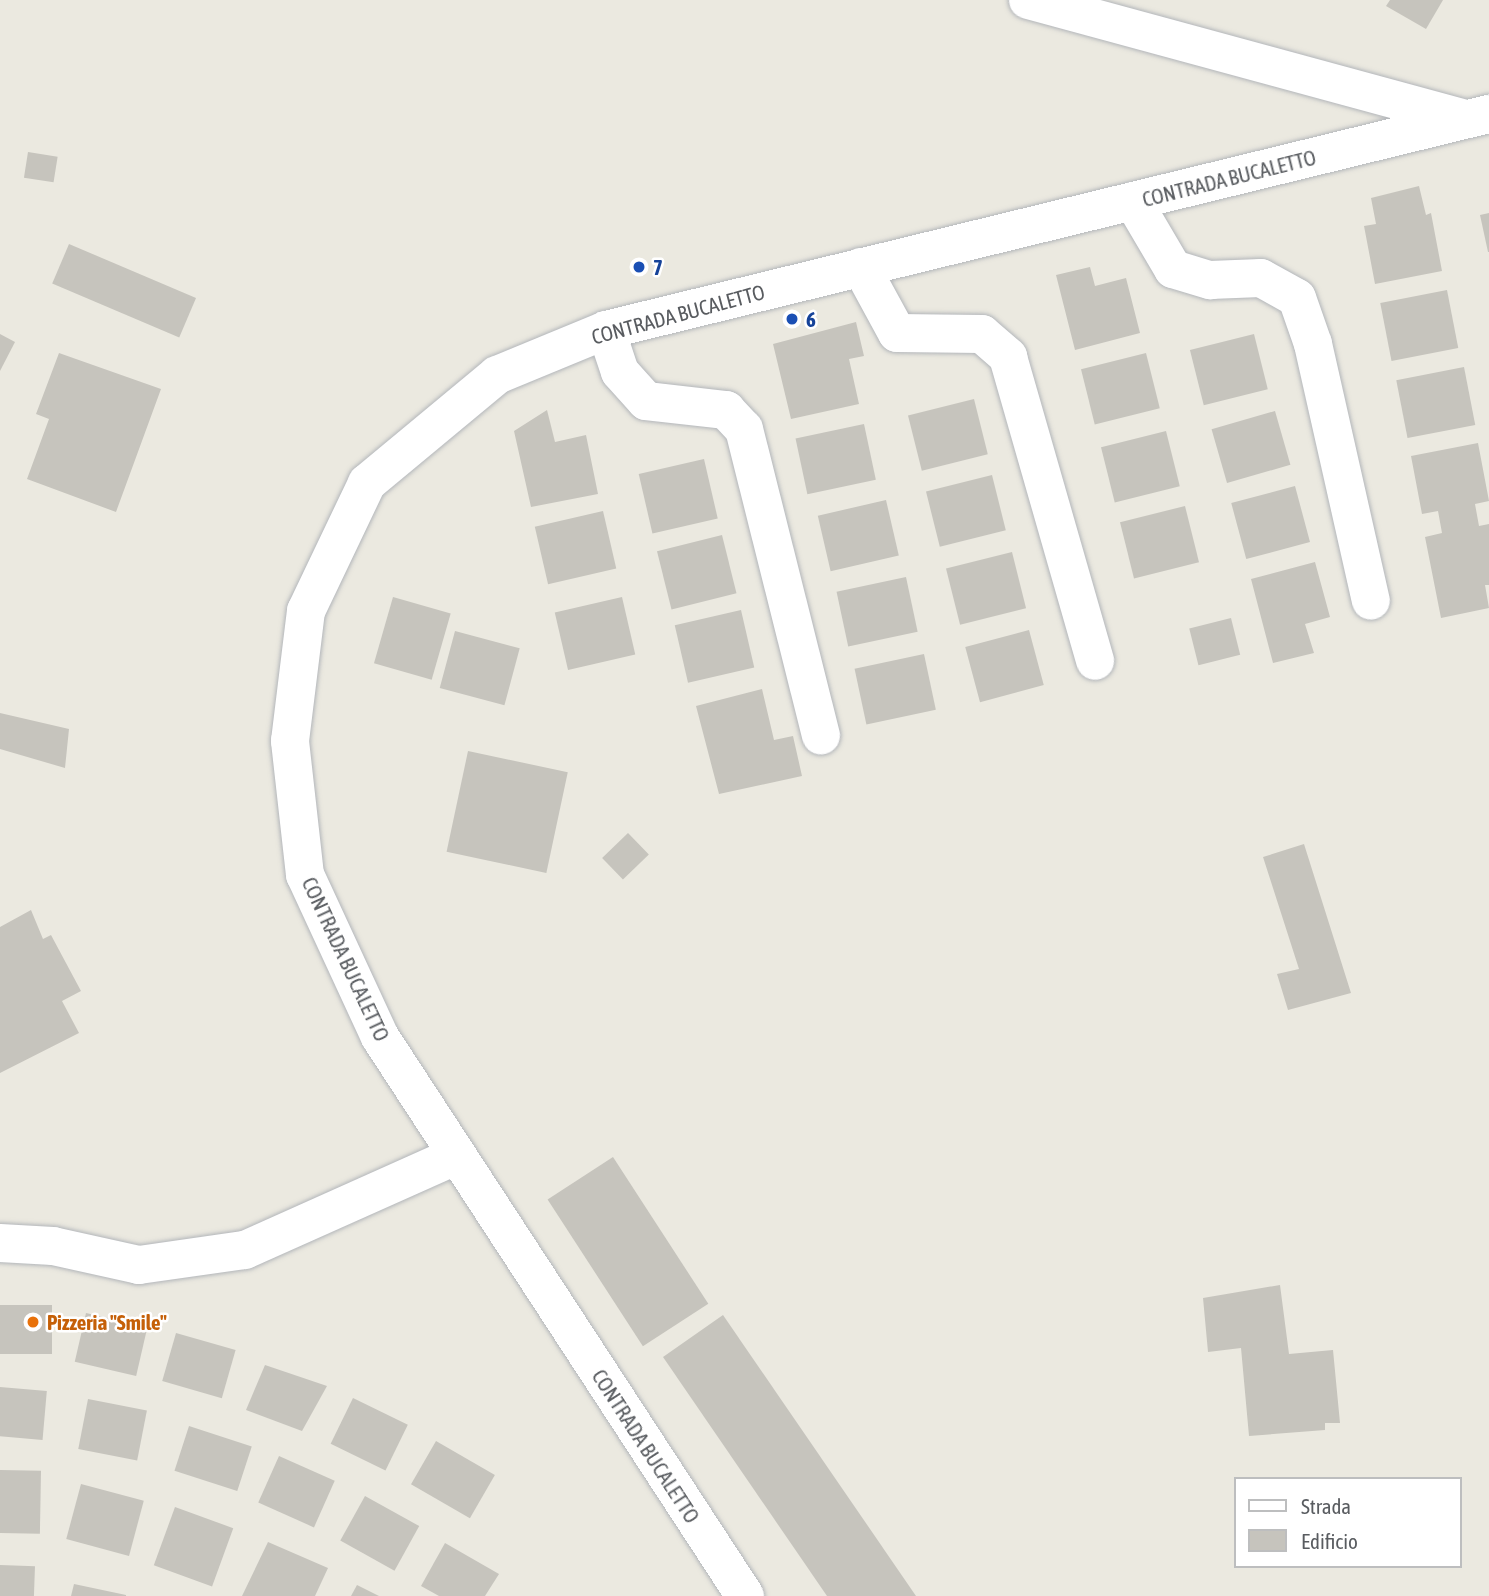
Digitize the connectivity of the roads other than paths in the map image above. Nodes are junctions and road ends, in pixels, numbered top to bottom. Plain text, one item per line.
1 (1028, 0) edge
2 (1478, 117) edge
3 (1133, 201) junction
4 (861, 267) junction
5 (606, 330) junction
6 (1371, 601) dead end
7 (1095, 662) dead end
8 (821, 735) dead end
9 (455, 1156) junction
10 (0, 1243) edge
11 (745, 1596) edge

1 - 2 street
2 - 3 street, CONTRADA BUCALETTO
3 - 4 street, CONTRADA BUCALETTO
3 - 6 street
4 - 5 street, CONTRADA BUCALETTO
4 - 7 street
5 - 8 street
5 - 9 street, CONTRADA BUCALETTO
9 - 10 street
9 - 11 street, CONTRADA BUCALETTO

